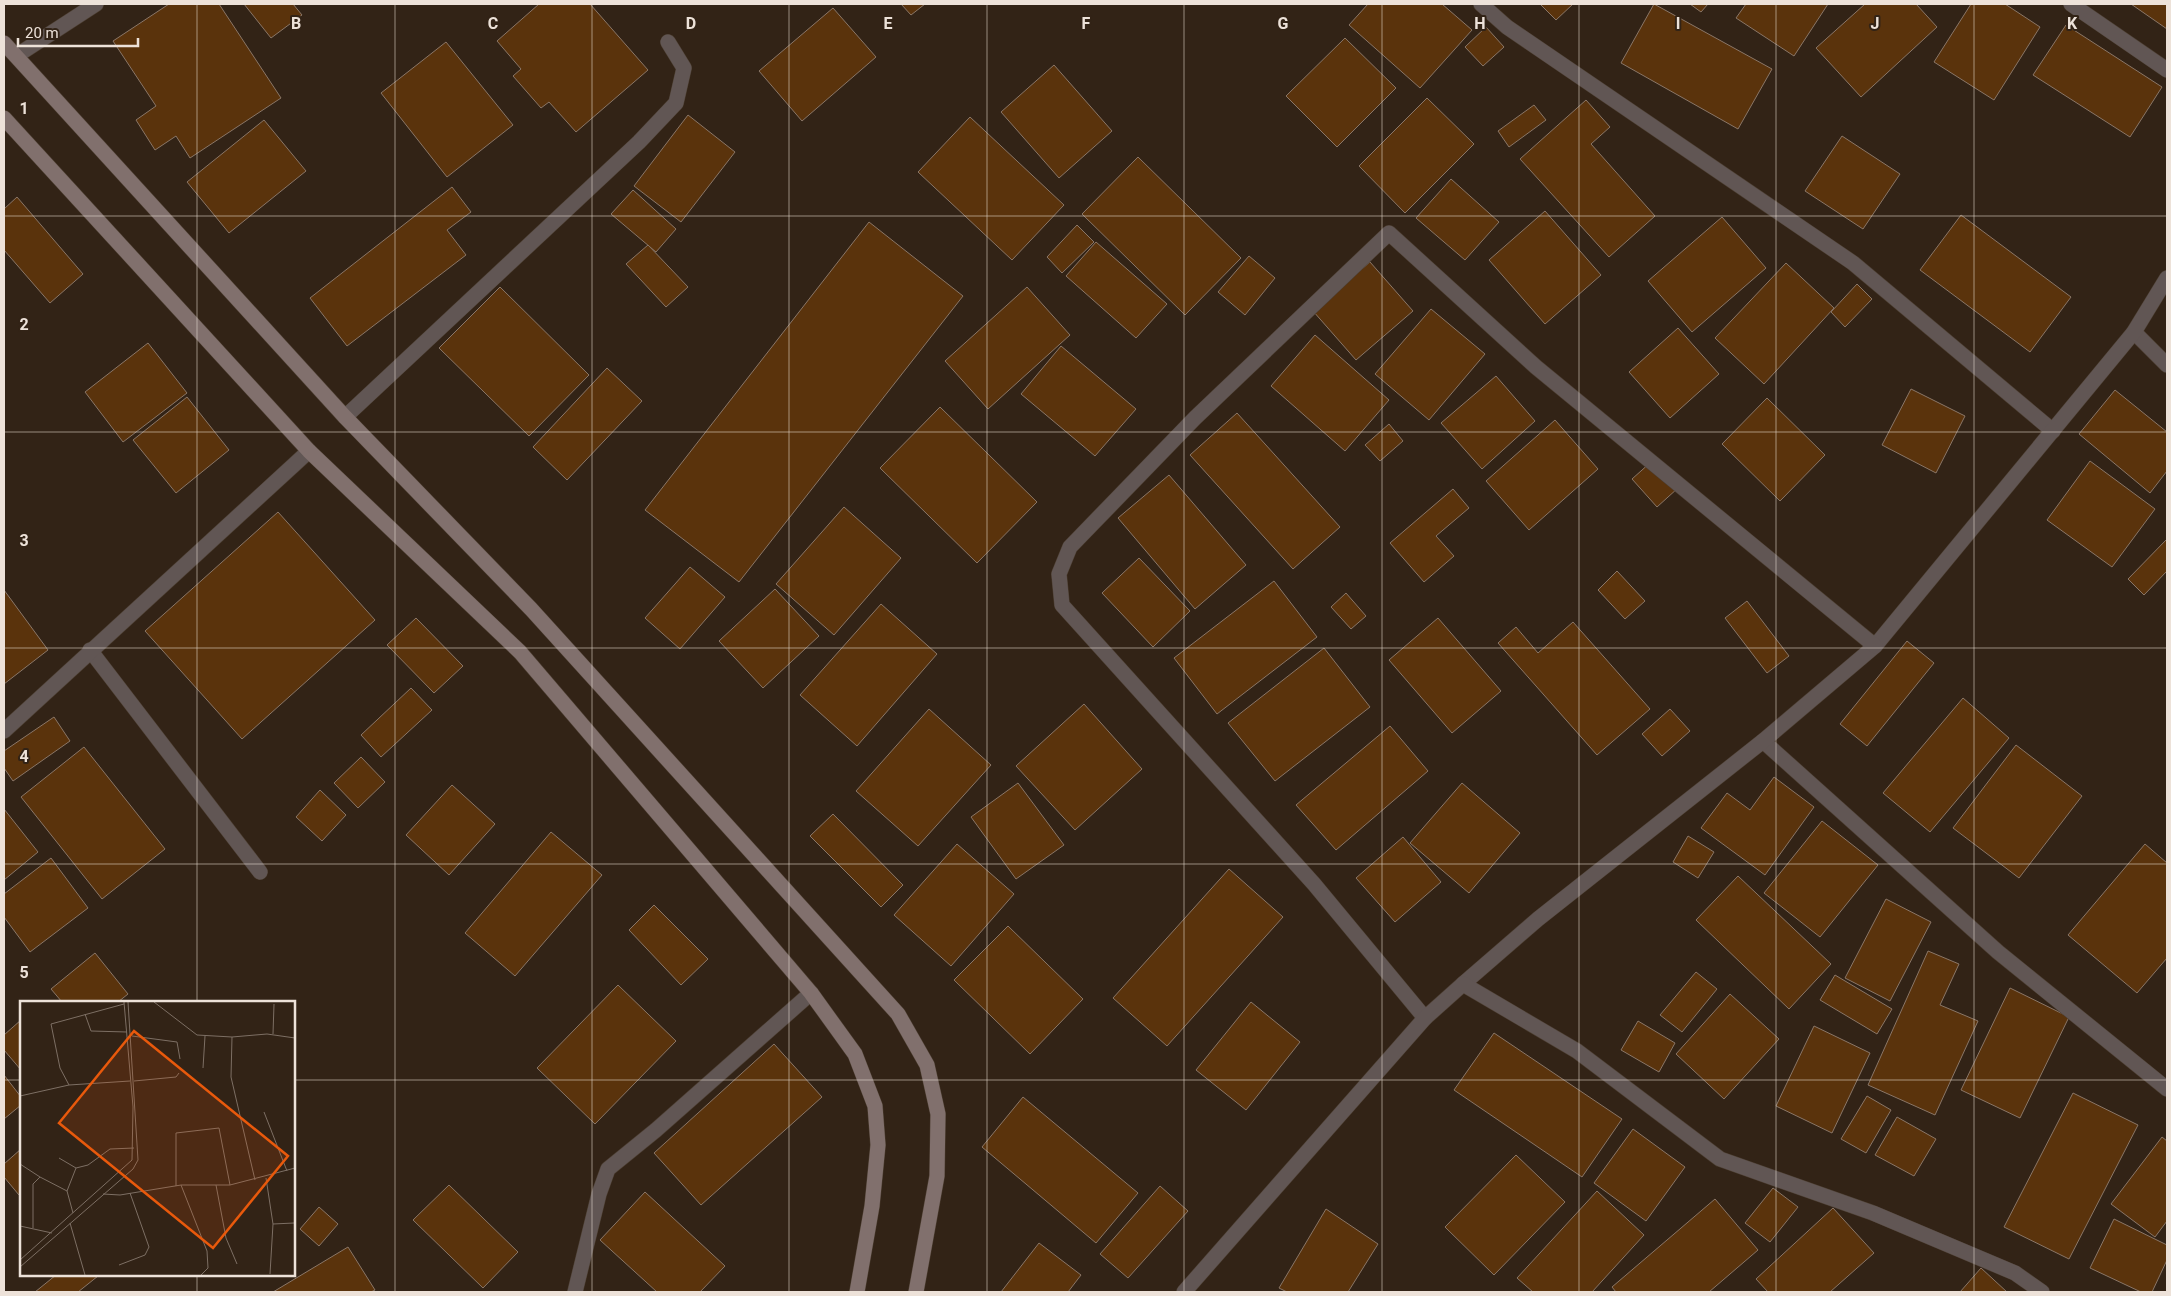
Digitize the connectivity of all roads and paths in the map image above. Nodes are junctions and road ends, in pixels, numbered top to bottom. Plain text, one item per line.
1 (96, 4) edge
2 (1481, 4) edge
3 (2070, 4) edge
4 (668, 42) dead end
5 (4, 43) edge
6 (16, 56) junction
7 (2167, 70) edge
8 (4, 118) edge
9 (2167, 278) edge
10 (2134, 332) junction
11 (2167, 365) edge
12 (345, 417) junction
13 (2054, 431) junction
14 (309, 450) junction
15 (1875, 646) junction
16 (90, 650) junction
17 (4, 731) edge
18 (1763, 741) junction
19 (260, 872) dead end
20 (1463, 984) junction
21 (811, 993) junction
22 (1425, 1018) junction
23 (2167, 1089) edge
24 (575, 1292) edge
25 (857, 1292) edge
26 (916, 1292) edge
27 (1184, 1292) edge
28 (2042, 1292) edge

1 - 6 street
2 - 13 street
3 - 7 street
4 - 12 street
5 - 6 street
6 - 12 street
8 - 14 street
9 - 10 street
10 - 11 street
10 - 13 street
12 - 26 street
13 - 15 street
14 - 16 street
14 - 21 street
15 - 18 street
15 - 22 street
16 - 17 street
16 - 19 street
18 - 20 street
18 - 23 street
20 - 22 street
20 - 28 street
21 - 24 street
21 - 25 street
22 - 27 street

